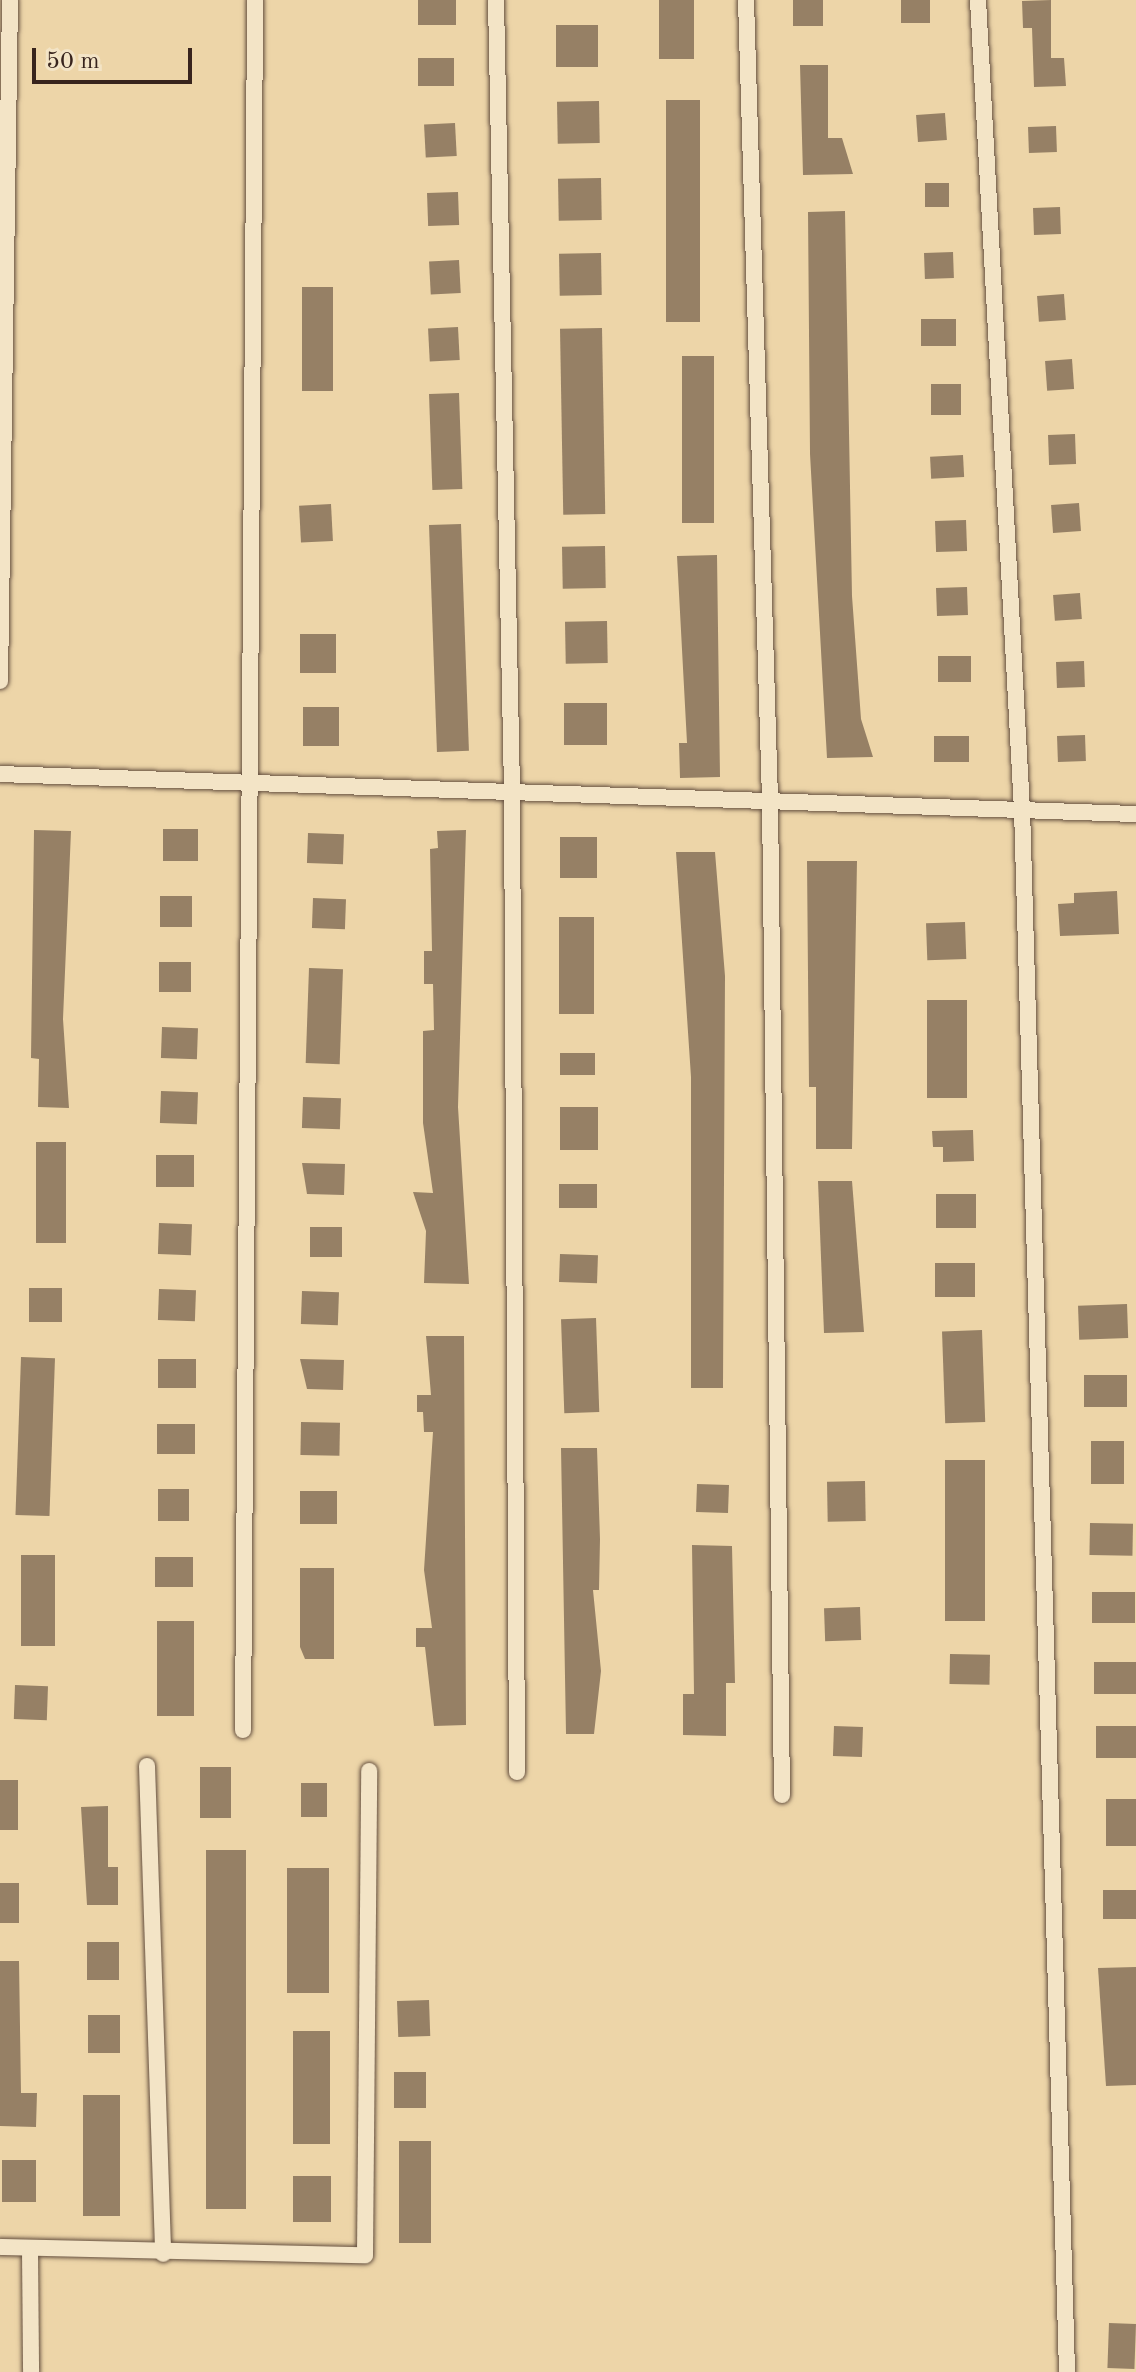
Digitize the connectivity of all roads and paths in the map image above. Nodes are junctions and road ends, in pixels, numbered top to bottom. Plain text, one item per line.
1 (10, 0) edge
2 (255, 0) edge
3 (496, 0) edge
4 (746, 0) edge
5 (978, 0) edge
6 (0, 681) edge
7 (0, 774) edge
8 (255, 780) junction
9 (512, 788) junction
10 (770, 801) junction
11 (1022, 809) junction
12 (1136, 814) edge
13 (243, 1730) dead end
14 (147, 1766) dead end
15 (369, 1771) dead end
16 (517, 1772) dead end
17 (782, 1795) dead end
18 (0, 2247) edge
19 (30, 2250) junction
20 (163, 2254) junction
21 (31, 2372) edge
22 (1067, 2372) edge

1 - 6 street
2 - 8 street
3 - 9 street
4 - 10 street
5 - 11 street
7 - 8 street
8 - 9 street
8 - 13 street
9 - 10 street
9 - 16 street
10 - 11 street
10 - 17 street
11 - 12 street
11 - 22 street
14 - 20 street
15 - 20 street
18 - 19 street
19 - 20 street
19 - 21 street

